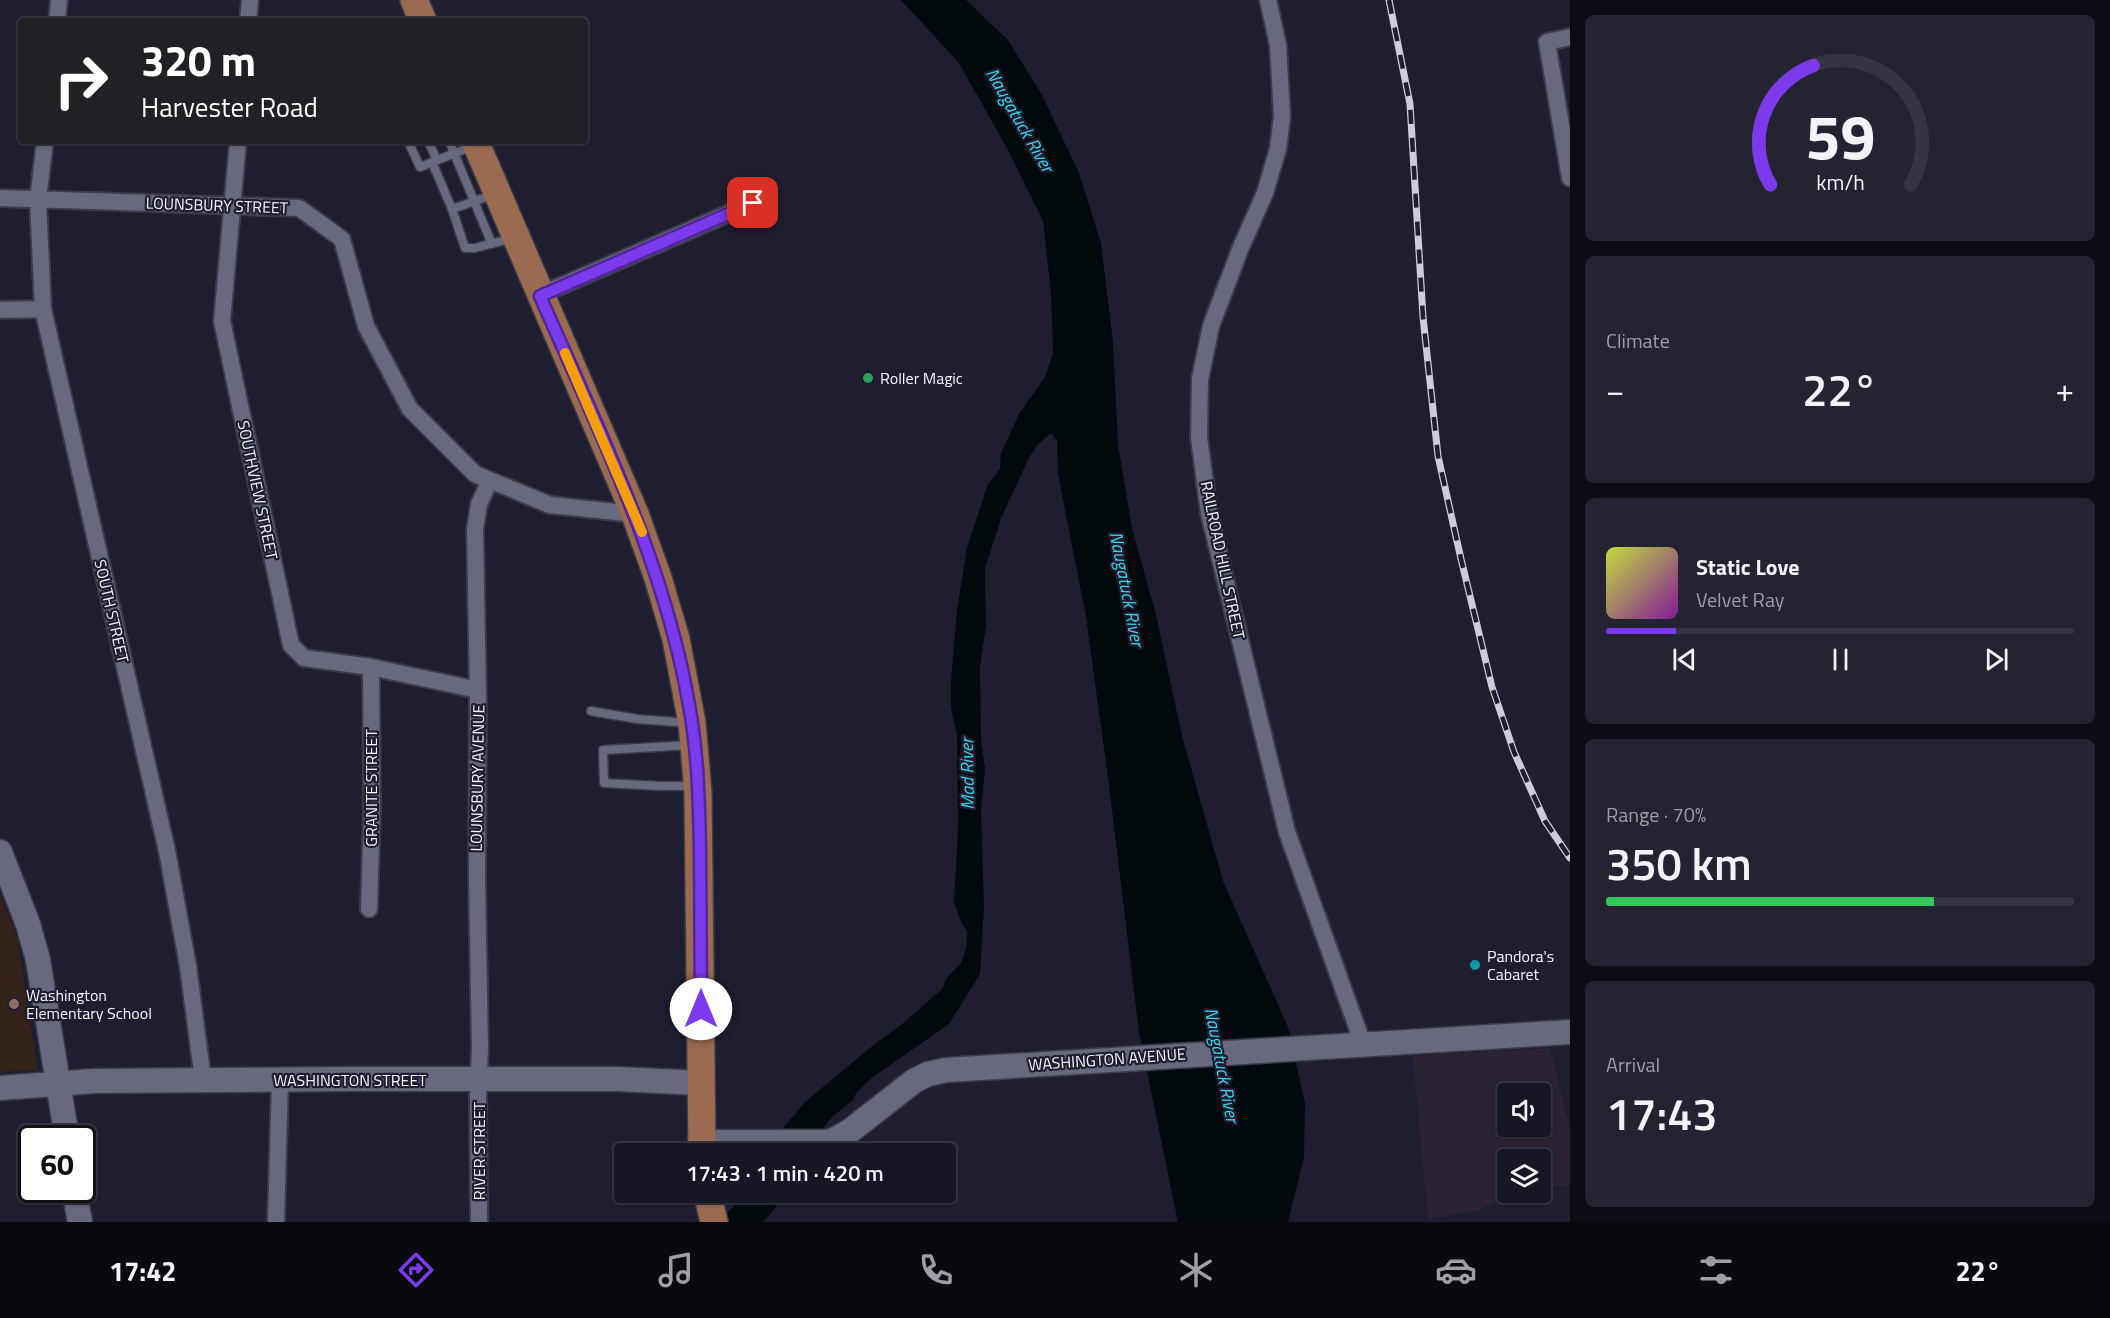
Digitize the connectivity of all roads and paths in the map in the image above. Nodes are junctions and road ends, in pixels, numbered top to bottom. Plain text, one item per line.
1 (60, 0) edge
2 (250, 0) edge
3 (414, 0) edge
4 (1268, 0) edge
5 (57, 18) edge
6 (248, 18) edge
7 (422, 18) edge
8 (1570, 37) edge
9 (45, 144) edge
10 (238, 144) edge
11 (409, 144) edge
12 (429, 144) edge
13 (468, 146) edge
14 (435, 161) junction
15 (1570, 178) edge
16 (485, 197) junction
17 (0, 198) edge
18 (38, 200) junction
19 (753, 203) dead end
20 (233, 206) junction
21 (452, 208) junction
22 (504, 241) junction
23 (540, 296) junction
24 (43, 309) junction
25 (0, 310) edge
26 (490, 480) junction
27 (634, 514) junction
28 (371, 667) junction
29 (478, 690) junction
30 (591, 711) dead end
31 (693, 734) junction
32 (698, 786) junction
33 (0, 852) edge
34 (369, 909) dead end
35 (1570, 1032) edge
36 (1363, 1044) junction
37 (479, 1079) junction
38 (203, 1080) junction
39 (280, 1080) junction
40 (59, 1083) junction
41 (701, 1083) junction
42 (0, 1088) edge
43 (65, 1125) edge
44 (702, 1143) edge
45 (756, 1143) edge
46 (76, 1203) edge
47 (710, 1203) edge
48 (80, 1222) edge
49 (276, 1222) edge
50 (479, 1222) edge
51 (714, 1222) edge

1 - 5 street
2 - 6 street
3 - 7 main road
4 - 36 street, RAILROAD HILL STREET
8 - 15 street
9 - 18 street, SOUTH STREET
10 - 20 street, SOUTHVIEW STREET
11 - 14 lane
12 - 14 lane
13 - 14 lane
13 - 16 main road
14 - 21 lane
16 - 21 lane
16 - 22 main road
17 - 18 street, LOUNSBURY STREET
18 - 20 street, LOUNSBURY STREET
18 - 24 street, SOUTH STREET
19 - 23 street
20 - 26 street, LOUNSBURY STREET
20 - 28 street, SOUTHVIEW STREET
21 - 22 lane
22 - 23 main road
23 - 27 main road
24 - 25 street
24 - 38 street, SOUTH STREET
26 - 27 street, LOUNSBURY STREET
26 - 29 street, LOUNSBURY AVENUE
27 - 31 main road
28 - 29 street, SOUTHVIEW STREET
28 - 34 street, GRANITE STREET
29 - 37 street, LOUNSBURY AVENUE
30 - 31 lane
31 - 32 main road
31 - 32 lane
32 - 41 main road
33 - 40 main road
35 - 36 main road, WASHINGTON AVENUE
36 - 45 main road, WASHINGTON AVENUE
37 - 39 main road, WASHINGTON STREET
37 - 41 main road, WASHINGTON STREET
37 - 50 street, RIVER STREET
38 - 39 main road, WASHINGTON STREET
38 - 40 main road, WASHINGTON STREET
39 - 49 street
40 - 42 main road, WASHINGTON STREET
40 - 43 main road
41 - 44 main road
46 - 48 main road
47 - 51 main road

